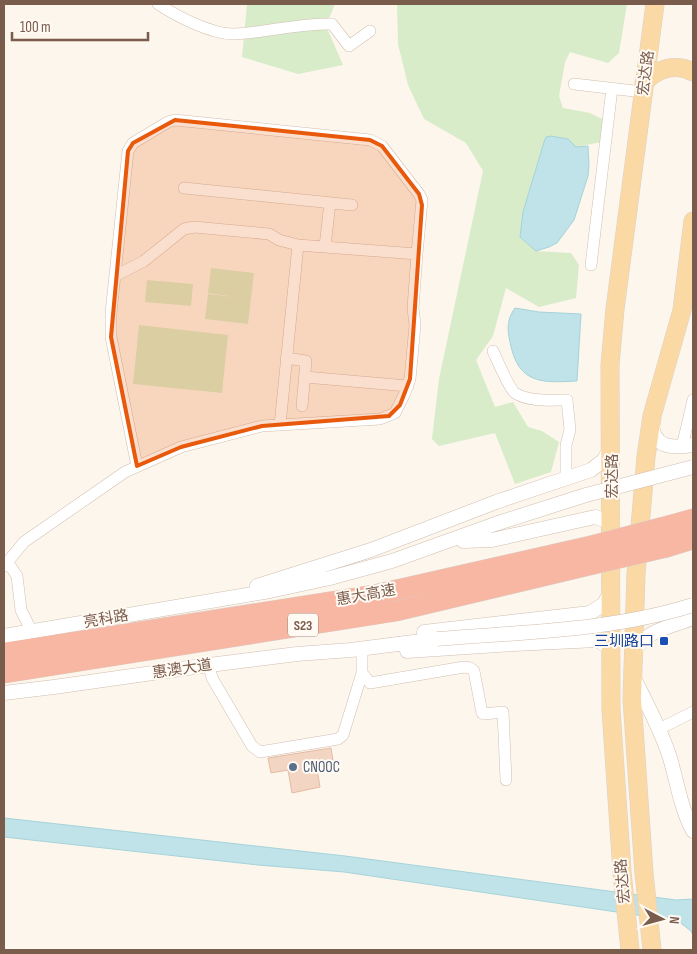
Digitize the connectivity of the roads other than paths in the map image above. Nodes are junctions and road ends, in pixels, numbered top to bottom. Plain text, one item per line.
1 (158, 4) edge
2 (655, 4) edge
3 (370, 31) dead end
4 (693, 72) edge
5 (574, 84) dead end
6 (644, 87) junction
7 (612, 88) junction
8 (184, 188) dead end
9 (330, 203) junction
10 (352, 205) dead end
11 (693, 231) edge
12 (298, 245) junction
13 (325, 246) junction
14 (417, 254) junction
15 (591, 265) dead end
16 (115, 276) junction
17 (493, 351) dead end
18 (286, 358) junction
19 (305, 377) junction
20 (408, 386) junction
21 (693, 400) edge
22 (302, 406) dead end
23 (652, 416) junction
24 (280, 425) junction
25 (612, 438) junction
26 (688, 446) edge
27 (138, 466) junction
28 (693, 467) edge
29 (566, 478) junction
30 (693, 519) edge
31 (611, 529) junction
32 (693, 539) edge
33 (447, 542) junction
34 (597, 554) junction
35 (4, 565) edge
36 (611, 590) junction
37 (209, 601) junction
38 (693, 604) edge
39 (693, 618) edge
40 (32, 632) junction
41 (4, 636) edge
42 (362, 649) junction
43 (4, 653) edge
44 (633, 657) junction
45 (611, 658) junction
46 (209, 665) junction
47 (4, 673) edge
48 (362, 673) junction
49 (633, 676) junction
50 (4, 693) edge
51 (693, 712) edge
52 (659, 729) junction
53 (506, 780) dead end
54 (693, 829) edge
55 (630, 950) edge
56 (652, 950) edge

1 - 3 street
2 - 6 main road, 宏达路
4 - 6 main road
5 - 7 street
6 - 7 street
6 - 25 main road, 宏达路
7 - 15 street
8 - 9 street
9 - 10 street
9 - 13 street
11 - 23 main road, 宏达路
12 - 13 street
12 - 16 street
12 - 18 street
13 - 14 street
14 - 16 street
14 - 20 street
16 - 27 street
17 - 29 street
18 - 19 street
18 - 24 street
19 - 20 street
19 - 22 street
20 - 24 street
21 - 26 street
23 - 26 street
23 - 44 main road, 宏达路
24 - 27 street
25 - 29 street
25 - 31 main road, 宏达路
27 - 35 street
28 - 33 street, bridge
29 - 37 street
30 - 34 highway, 惠大高速 / S23, bridge
31 - 33 street
31 - 36 main road, 宏达路
32 - 34 highway, 惠大高速 / S23, bridge
33 - 37 street
34 - 43 highway, 惠大高速 / S23
34 - 47 highway, 惠大高速 / S23
35 - 40 street
36 - 42 street
36 - 45 main road, 宏达路
37 - 40 street, 亮科路
38 - 42 street, bridge
39 - 44 street
40 - 41 street, 亮科路
42 - 45 street
42 - 46 street, 惠澳大道
42 - 48 street
44 - 49 main road, 宏达路
45 - 55 main road, 宏达路
46 - 48 street
46 - 50 street, 惠澳大道
48 - 53 street
49 - 52 street
49 - 56 main road, 宏达路
51 - 52 street
52 - 54 street

